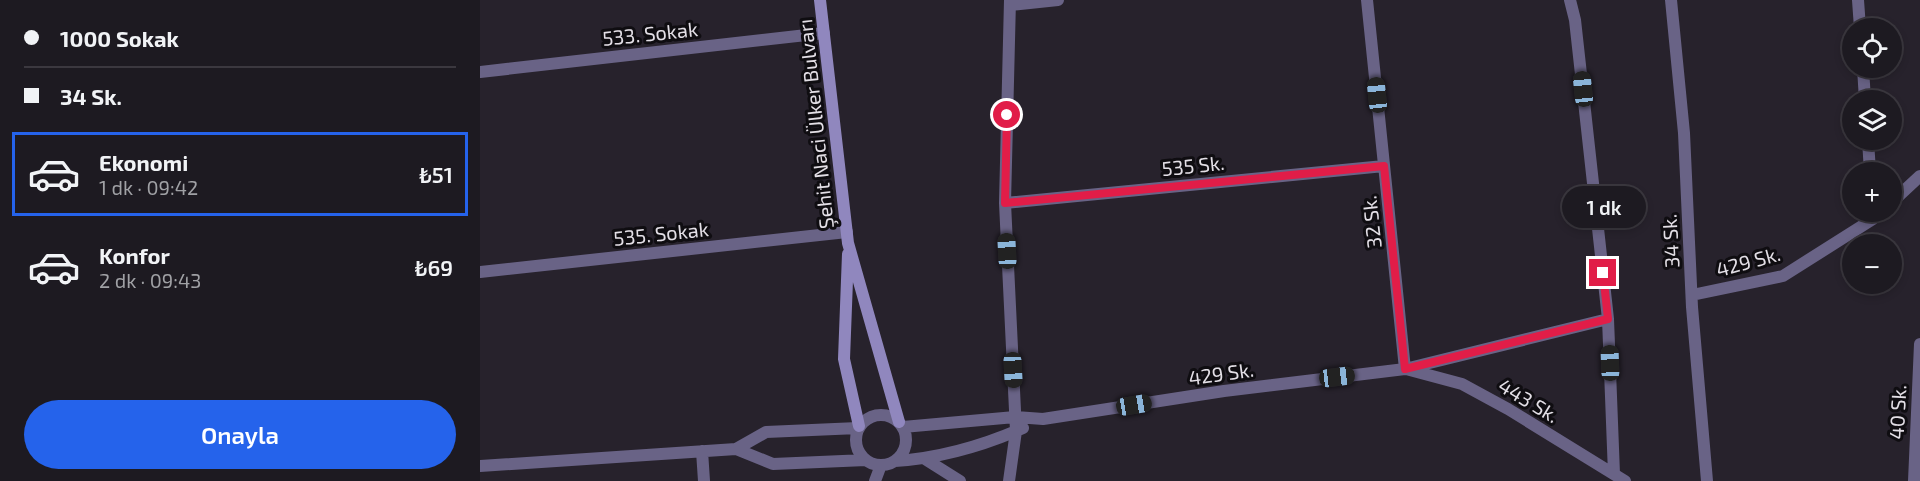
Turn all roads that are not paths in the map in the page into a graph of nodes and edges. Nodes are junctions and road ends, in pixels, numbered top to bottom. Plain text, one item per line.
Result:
1 (820, 0) edge
2 (1058, 0) edge
3 (1368, 0) edge
4 (1570, 0) edge
5 (1671, 0) edge
6 (1858, 0) edge
7 (1010, 3) edge
8 (1859, 18) edge
9 (824, 33) junction
10 (480, 72) edge
11 (1384, 166) junction
12 (1920, 176) edge
13 (1902, 193) edge
14 (1005, 203) junction
15 (1864, 222) edge
16 (847, 238) junction
17 (480, 272) edge
18 (1692, 295) junction
19 (1608, 319) junction
20 (1920, 344) edge
21 (1405, 369) junction
22 (1015, 417) junction
23 (1043, 419) junction
24 (901, 424) junction
25 (859, 427) junction
26 (1017, 431) junction
27 (736, 448) junction
28 (702, 451) junction
29 (925, 459) junction
30 (866, 460) junction
31 (895, 461) junction
32 (880, 465) junction
33 (480, 466) edge
34 (1619, 478) edge
35 (704, 481) edge
36 (875, 481) edge
37 (960, 481) edge
38 (1009, 481) edge
39 (1707, 481) edge
40 (1914, 481) edge

1 - 9 street, Şehit Naci Ülker Bulvarı
2 - 7 street
3 - 11 street, 32 Sk.
4 - 19 street
5 - 18 street, 34 Sk.
6 - 8 street
7 - 14 street
9 - 10 street, 533. Sokak
9 - 16 street, Şehit Naci Ülker Bulvarı
11 - 14 street, 535 Sk.
11 - 21 street, 32 Sk.
12 - 13 street
14 - 22 street
15 - 18 street, 429 Sk.
16 - 17 street, 535. Sokak
16 - 24 street, Şehit Naci Ülker Bulvarı
16 - 25 street, Şehit Naci Ülker Bulvarı
18 - 39 street, 34 Sk.
19 - 21 street
19 - 34 street
20 - 40 street, 40 Sk.
21 - 23 street, 429 Sk.
21 - 34 street, 443 Sk.
22 - 23 street
22 - 24 street
22 - 26 street
23 - 26 street
24 - 25 street
24 - 31 street
25 - 27 street
25 - 30 street
26 - 29 street
26 - 38 street
27 - 28 street
27 - 30 street
28 - 33 street
28 - 35 street
29 - 31 street
29 - 37 street
30 - 32 street
31 - 32 street
32 - 36 street

